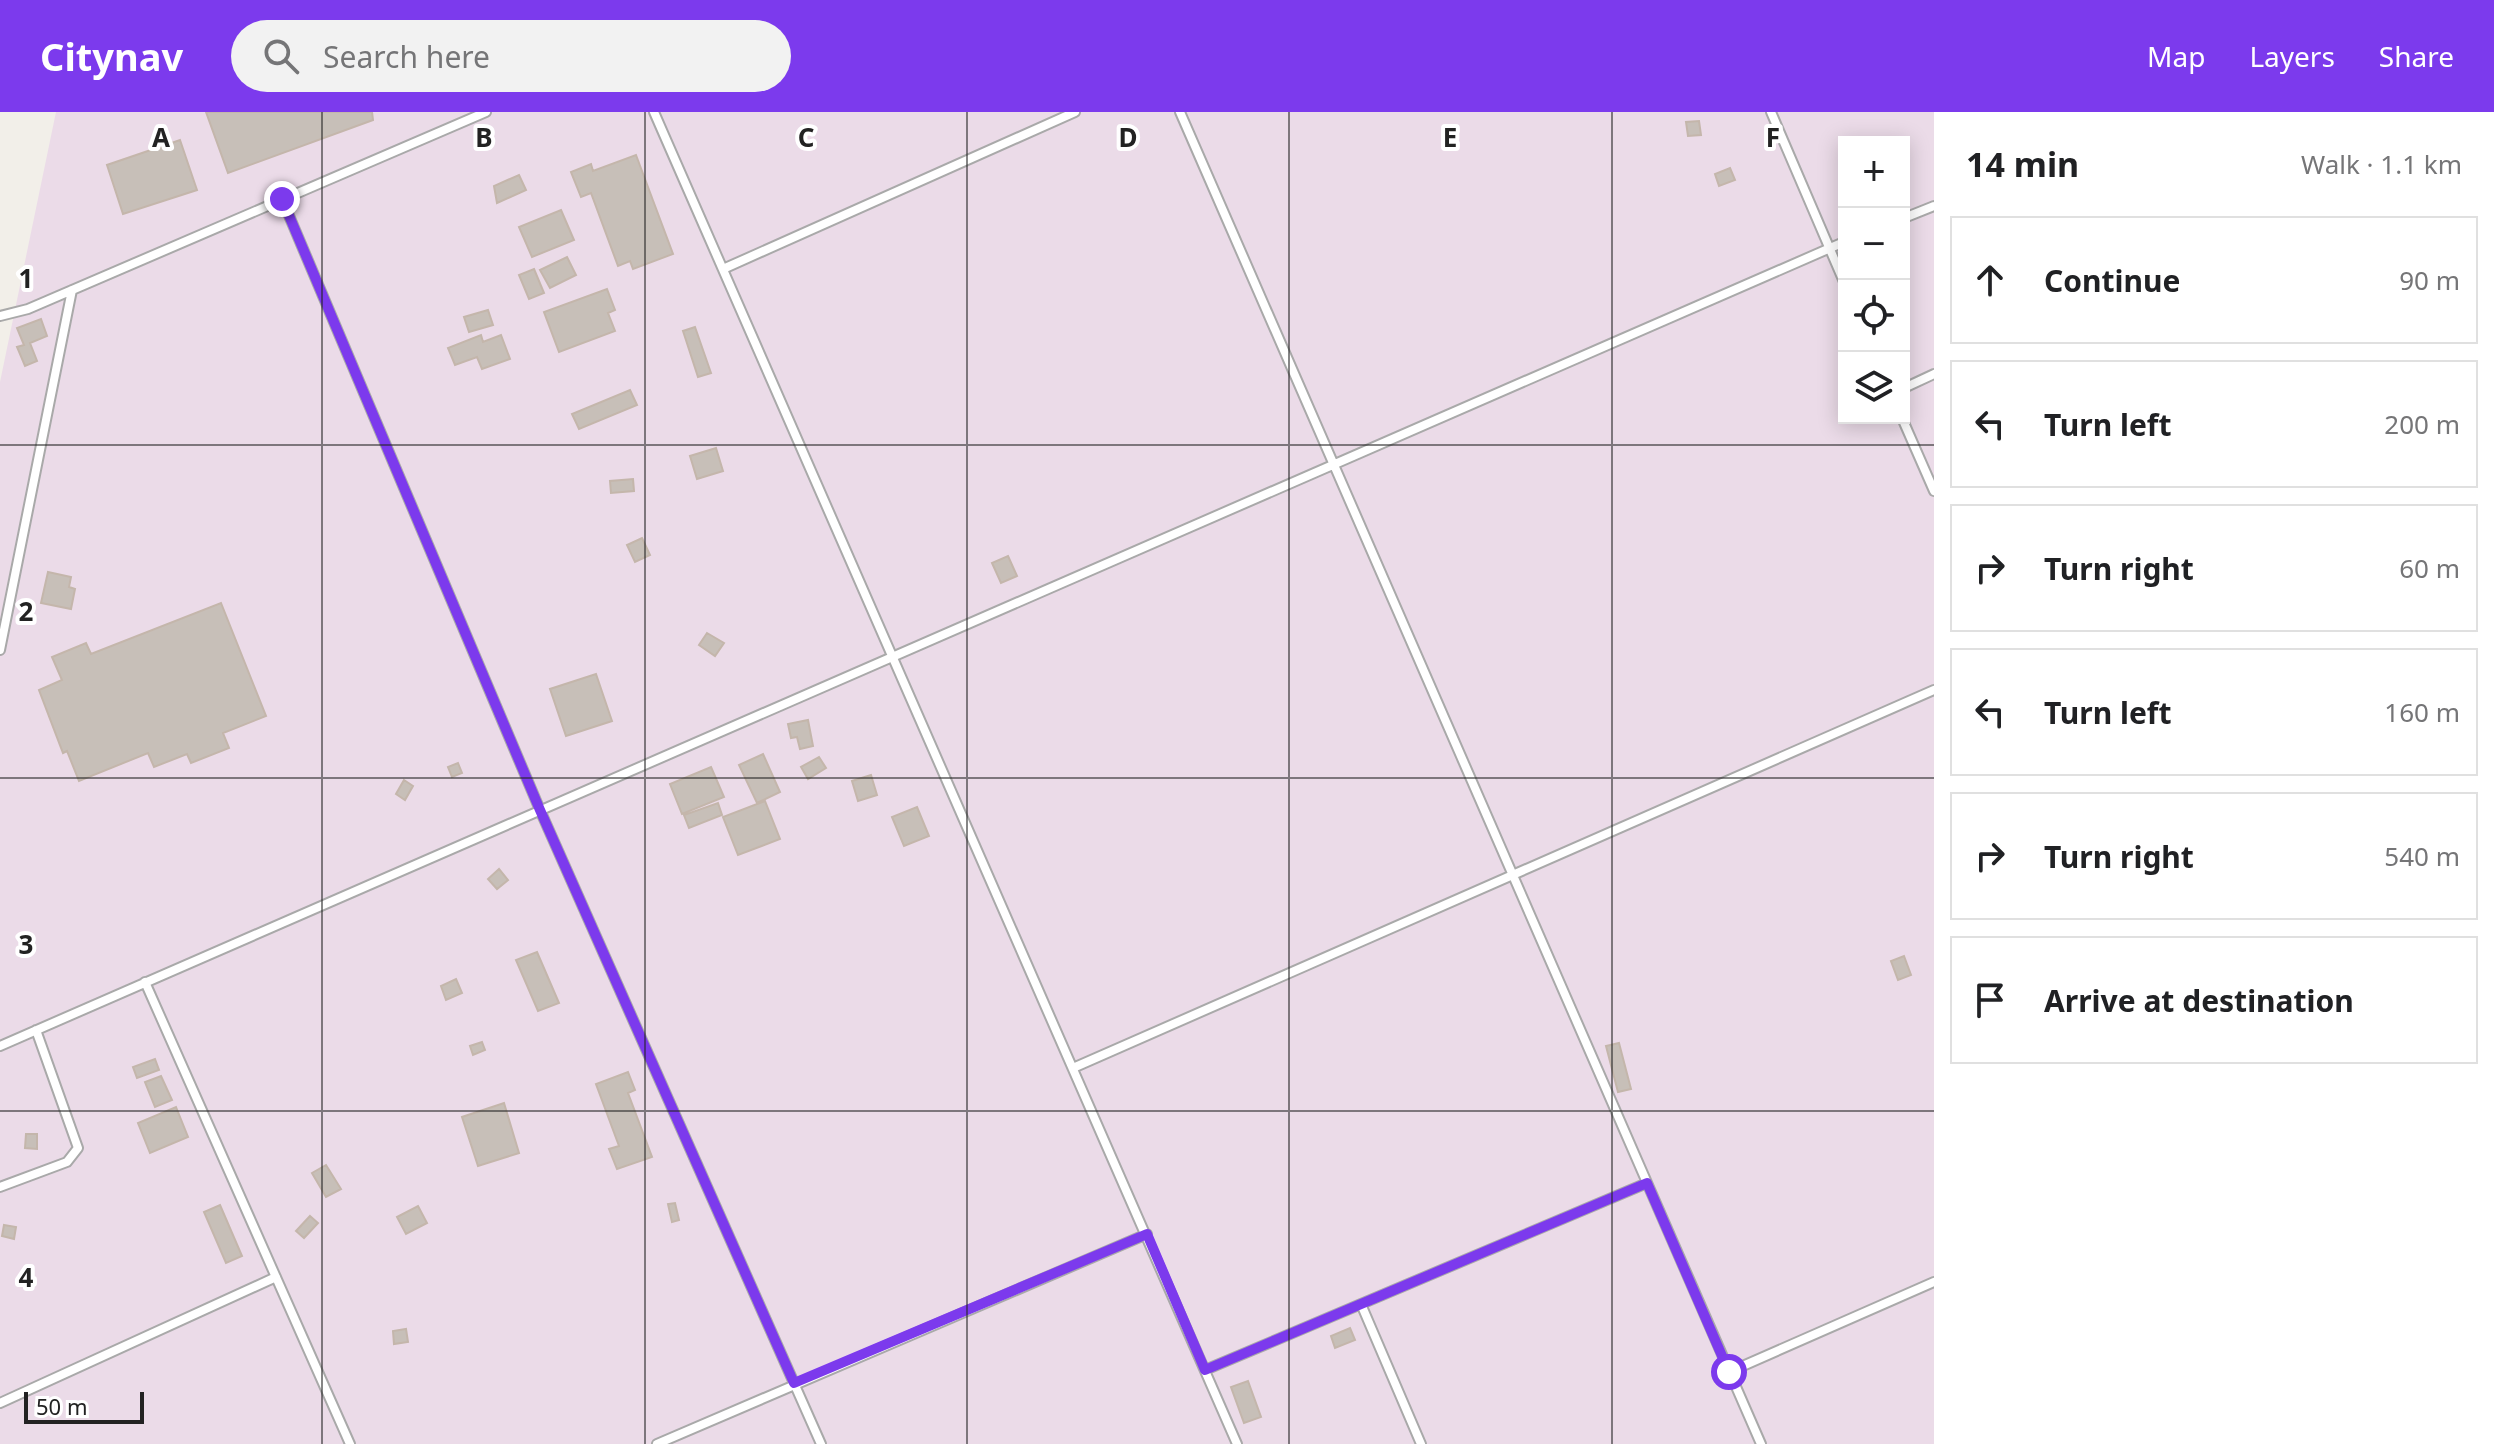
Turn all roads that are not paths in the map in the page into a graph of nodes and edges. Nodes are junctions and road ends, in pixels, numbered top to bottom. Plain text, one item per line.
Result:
1 (486, 112) edge
2 (654, 112) edge
3 (1075, 112) edge
4 (1180, 112) edge
5 (1771, 112) edge
6 (282, 199) junction
7 (1934, 206) edge
8 (1910, 216) edge
9 (1838, 244) edge
10 (1829, 248) junction
11 (723, 269) junction
12 (1843, 280) edge
13 (72, 290) junction
14 (0, 316) edge
15 (1934, 374) edge
16 (1910, 385) edge
17 (1905, 424) edge
18 (1333, 466) junction
19 (1934, 491) edge
20 (0, 650) edge
21 (892, 656) junction
22 (1934, 690) edge
23 (540, 810) junction
24 (1512, 874) junction
25 (145, 982) junction
26 (36, 1030) junction
27 (0, 1046) edge
28 (1073, 1068) junction
29 (1647, 1183) junction
30 (0, 1187) edge
31 (1147, 1234) junction
32 (276, 1277) junction
33 (1934, 1282) edge
34 (1361, 1304) junction
35 (1205, 1370) junction
36 (1729, 1372) junction
37 (794, 1383) junction
38 (0, 1403) edge
39 (350, 1444) edge
40 (657, 1444) edge
41 (821, 1444) edge
42 (1237, 1444) edge
43 (1421, 1444) edge
44 (1761, 1444) edge

1 - 6 lane
2 - 11 lane
3 - 11 lane
4 - 18 lane
5 - 10 lane
6 - 13 lane
6 - 23 lane
7 - 8 lane
9 - 10 lane
10 - 12 lane
10 - 18 lane
11 - 21 lane
13 - 14 lane
13 - 20 lane
15 - 16 lane
17 - 19 lane
18 - 21 lane
18 - 24 lane
21 - 23 lane
21 - 28 lane
22 - 24 lane
23 - 25 lane
23 - 37 lane
24 - 28 lane
24 - 29 lane
25 - 26 lane
25 - 32 lane
26 - 27 lane
26 - 30 lane
28 - 31 lane
29 - 34 lane
29 - 36 lane
31 - 35 lane
31 - 37 lane
32 - 38 lane
32 - 39 lane
33 - 36 lane
34 - 35 lane
34 - 43 lane
35 - 42 lane
36 - 44 lane
37 - 40 lane
37 - 41 lane

